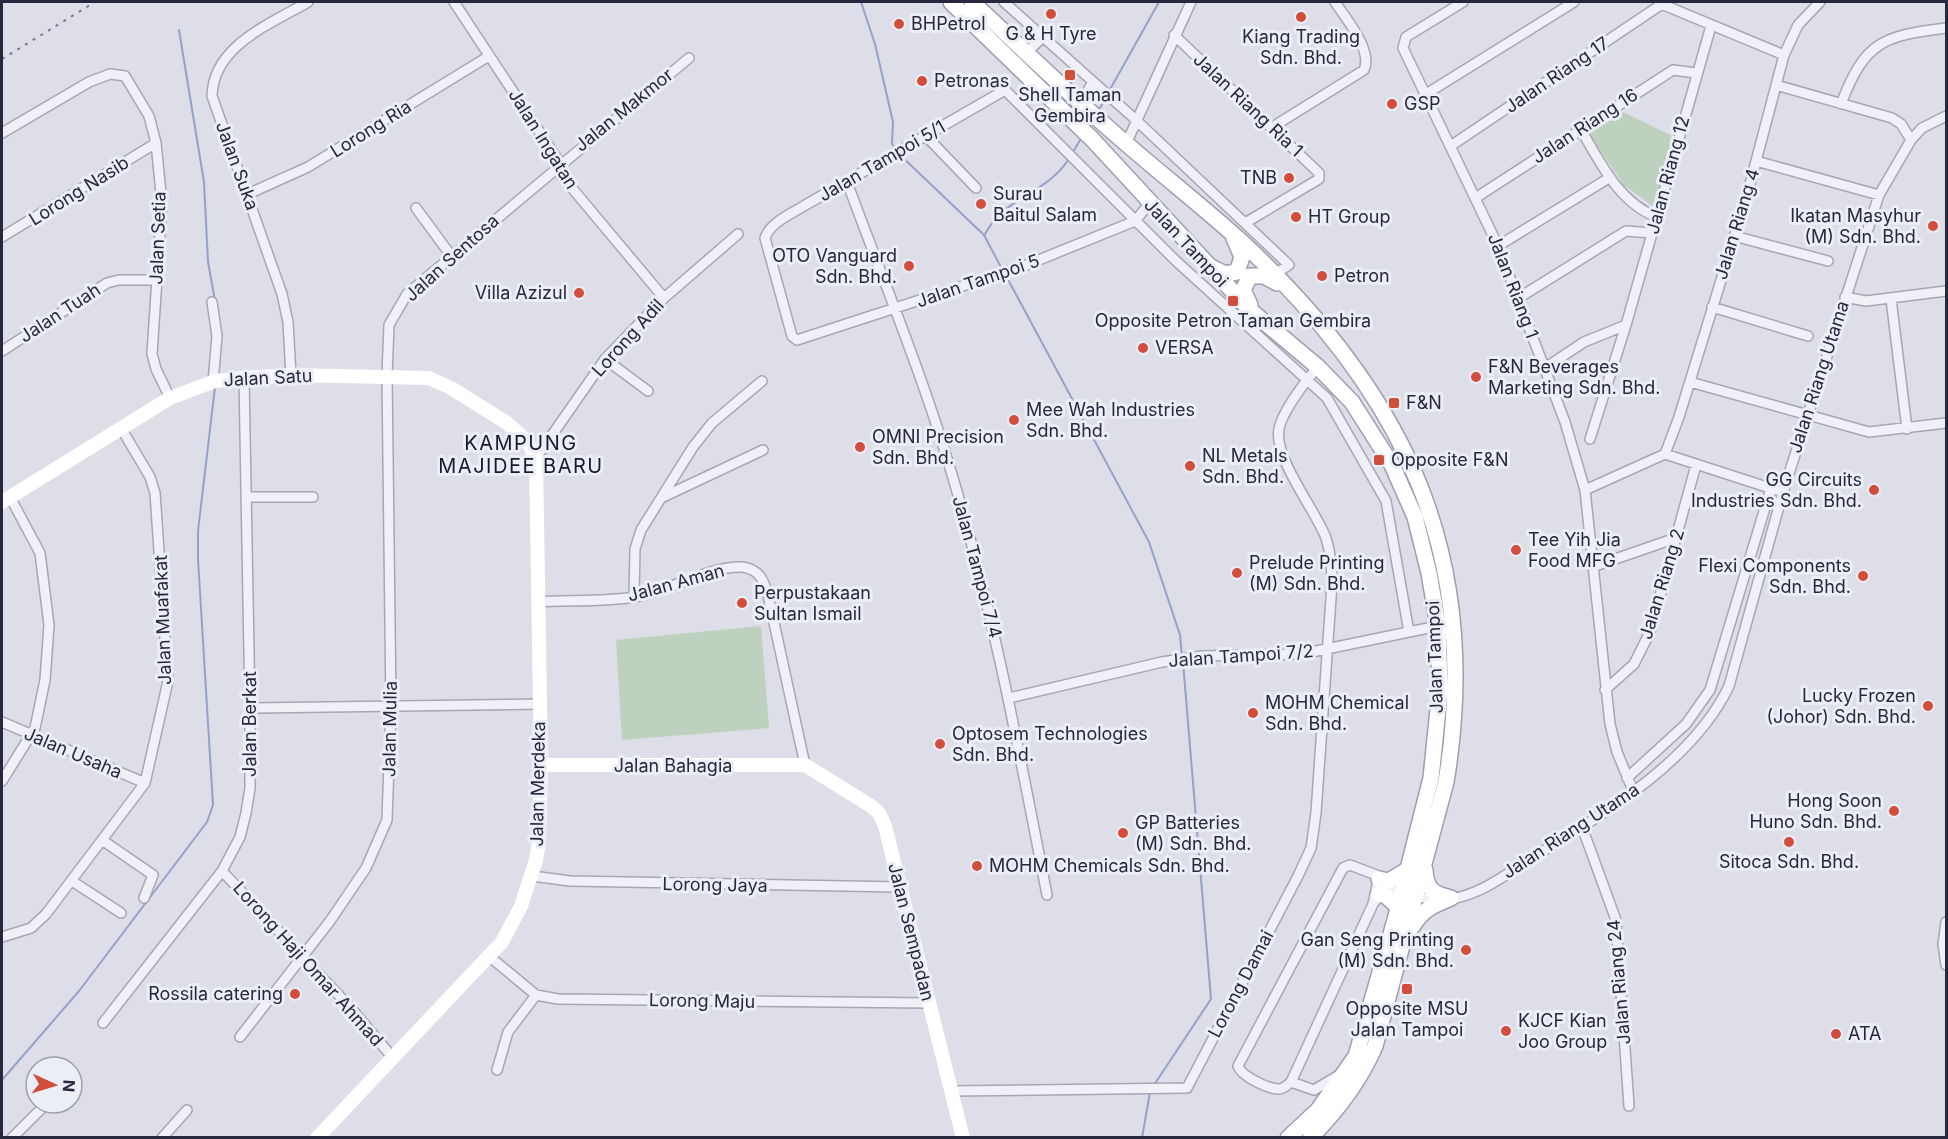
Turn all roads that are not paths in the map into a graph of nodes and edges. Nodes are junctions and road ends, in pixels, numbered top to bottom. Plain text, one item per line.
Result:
1 (308, 2) edge
2 (454, 2) edge
3 (951, 2) edge
4 (972, 2) edge
5 (1004, 2) edge
6 (1191, 2) edge
7 (1335, 2) edge
8 (1463, 2) edge
9 (1574, 2) edge
10 (1820, 2) edge
11 (1660, 3) edge
12 (1711, 26) junction
13 (1947, 28) edge
14 (1174, 35) junction
15 (1043, 36) junction
16 (1027, 52) junction
17 (489, 56) junction
18 (1784, 56) junction
19 (689, 58) dead end
20 (1696, 73) junction
21 (1093, 82) junction
22 (1776, 84) junction
23 (1426, 94) junction
24 (1841, 104) junction
25 (1091, 111) junction
26 (1947, 116) edge
27 (1136, 120) junction
28 (1271, 128) junction
29 (1580, 128) junction
30 (2, 133) edge
31 (924, 136) junction
32 (1911, 140) junction
33 (156, 144) junction
34 (1126, 144) junction
35 (1452, 145) junction
36 (1756, 161) junction
37 (560, 163) junction
38 (1609, 178) junction
39 (847, 182) junction
40 (976, 188) dead end
41 (248, 194) junction
42 (1879, 195) junction
43 (1477, 197) junction
44 (1149, 204) junction
45 (416, 208) dead end
46 (1657, 217) junction
47 (1135, 221) junction
48 (1245, 223) junction
49 (1231, 233) junction
50 (1652, 233) junction
51 (738, 234) dead end
52 (1734, 236) junction
53 (2, 237) edge
54 (1498, 246) junction
55 (452, 257) junction
56 (1828, 261) dead end
57 (1204, 263) junction
58 (1190, 274) junction
59 (1275, 274) junction
60 (157, 280) junction
61 (1947, 291) edge
62 (1292, 294) junction
63 (1845, 297) junction
64 (663, 298) junction
65 (1517, 299) junction
66 (1891, 299) junction
67 (212, 302) dead end
68 (1712, 307) junction
69 (895, 310) junction
70 (1260, 320) junction
71 (1626, 325) junction
72 (1808, 336) dead end
73 (797, 340) joint
74 (2, 351) edge
75 (605, 359) junction
76 (1318, 367) junction
77 (1545, 368) junction
78 (291, 375) junction
79 (387, 375) junction
80 (244, 378) junction
81 (1307, 379) junction
82 (219, 381) junction
83 (762, 381) dead end
84 (1690, 382) junction
85 (648, 391) dead end
86 (170, 398) junction
87 (1808, 414) junction
88 (1947, 423) edge
89 (121, 428) junction
90 (1907, 429) junction
91 (1590, 439) dead end
92 (763, 450) dead end
93 (1665, 454) junction
94 (536, 458) junction
95 (1696, 465) junction
96 (1771, 488) junction
97 (1585, 490) junction
98 (1783, 492) junction
99 (246, 497) junction
100 (313, 497) dead end
101 (661, 498) junction
102 (6, 499) edge
103 (1676, 538) junction
104 (1592, 567) junction
105 (1743, 586) junction
106 (1757, 590) junction
107 (634, 597) junction
108 (537, 602) junction
109 (1438, 626) junction
110 (1409, 632) junction
111 (1328, 649) junction
112 (1605, 690) junction
113 (1009, 698) junction
114 (539, 704) junction
115 (391, 706) junction
116 (250, 708) junction
117 (2, 722) edge
118 (33, 735) junction
119 (542, 765) junction
120 (805, 765) junction
121 (1628, 778) junction
122 (2, 781) edge
123 (145, 783) junction
124 (1634, 793) junction
125 (1582, 827) junction
126 (102, 840) junction
127 (1424, 868) junction
128 (1407, 870) junction
129 (222, 871) junction
130 (532, 876) junction
131 (72, 881) junction
132 (899, 887) junction
133 (1377, 893) junction
134 (1047, 895) dead end
135 (144, 898) dead end
136 (1451, 898) junction
137 (1405, 899) junction
138 (121, 913) dead end
139 (1947, 922) edge
140 (2, 937) edge
141 (1406, 938) junction
142 (303, 956) junction
143 (490, 957) junction
144 (1947, 965) edge
145 (536, 995) junction
146 (928, 1003) junction
147 (103, 1023) dead end
148 (240, 1037) dead end
149 (393, 1058) junction
150 (497, 1070) dead end
151 (1346, 1071) junction
152 (1291, 1082) junction
153 (951, 1091) junction
154 (1629, 1106) dead end
155 (187, 1110) dead end
156 (35, 1115) edge
157 (12, 1137) edge
158 (162, 1137) edge
159 (317, 1137) edge
160 (963, 1137) edge
161 (1288, 1137) edge
162 (1310, 1137) edge

1 - 41 street, Jalan Suka
2 - 17 street, Jalan Ingatan
3 - 44 main road, Jalan Tampoi
4 - 16 main road, Jalan Tampoi
5 - 15 street
6 - 14 street
7 - 28 street
8 - 23 street, Jalan Riang 1
9 - 23 street
10 - 18 street, Jalan Riang 4
11 - 12 street
11 - 35 street, Jalan Riang 17
12 - 18 street
12 - 20 street, Jalan Riang 12
13 - 24 street
14 - 27 street
14 - 28 street, Jalan Riang Ria 1
15 - 16 street
15 - 21 street
16 - 25 main road, Jalan Tampoi
17 - 37 street, Jalan Ingatan
17 - 41 street, Lorong Ria
18 - 22 street, Jalan Riang 4
19 - 37 street, Jalan Makmor
20 - 29 street, Jalan Riang 16
20 - 46 street, Jalan Riang 12
21 - 25 street
21 - 27 street
22 - 24 street
22 - 36 street, Jalan Riang 4
23 - 35 street, Jalan Riang 1
24 - 32 street
25 - 34 main road, Jalan Tampoi
26 - 32 street, Jalan Riang Utama
27 - 34 street
27 - 48 street
28 - 48 street, Jalan Riang Ria 1
29 - 38 street
29 - 43 street, Jalan Riang 16
30 - 33 street, Jalan Setia
31 - 39 street, Jalan Tampoi 5/1
31 - 40 street
31 - 47 street, Jalan Tampoi 5/1
32 - 42 street, Jalan Riang Utama
33 - 53 street, Lorong Nasib
33 - 60 street, Jalan Setia
34 - 49 main road, Jalan Tampoi
35 - 43 street, Jalan Riang 1
36 - 42 street
36 - 52 street, Jalan Riang 4
37 - 55 street, Jalan Sentosa
37 - 64 street, Jalan Ingatan
38 - 46 street
38 - 54 street
39 - 69 street, Jalan Tampoi 7/4
39 - 73 street, Jalan Tampoi 5/1
41 - 78 street, Jalan Suka
42 - 63 street, Jalan Riang Utama
43 - 54 street, Jalan Riang 1
44 - 47 street, Jalan Tampoi 5
44 - 57 main road, Jalan Tampoi
45 - 55 street
46 - 50 street, Jalan Riang 12
47 - 58 street
47 - 69 street, Jalan Tampoi 5
48 - 59 street
49 - 57 main road
49 - 59 main road, Jalan Tampoi
50 - 65 street
50 - 71 street, Jalan Riang 12
51 - 64 street, Lorong Adil
52 - 56 street
52 - 68 street, Jalan Riang 4
54 - 65 street, Jalan Riang 1
55 - 79 street, Jalan Sentosa
57 - 58 street
57 - 70 main road, Jalan Tampoi
58 - 81 street
59 - 62 main road, Jalan Tampoi
60 - 74 street, Jalan Tuah
60 - 86 street, Jalan Setia
61 - 66 street
62 - 70 main road
62 - 127 main road, Jalan Tampoi
63 - 66 street
63 - 87 street, Jalan Riang Utama
64 - 75 street, Lorong Adil
65 - 77 street, Jalan Riang 1
66 - 90 street
67 - 82 street
68 - 72 street
68 - 84 street, Jalan Riang 4
69 - 73 street, Jalan Tampoi 5
69 - 113 street, Jalan Tampoi 7/4
70 - 76 main road, Jalan Tampoi
71 - 77 street
71 - 91 street, Jalan Riang 12
75 - 85 street
75 - 94 street, Lorong Adil
76 - 81 street
76 - 109 main road, Jalan Tampoi
77 - 97 street, Jalan Riang 1
78 - 79 street, Jalan Satu
78 - 80 street, Jalan Satu
79 - 94 street, Jalan Satu
79 - 115 street, Jalan Mulia
80 - 82 street, Jalan Satu
80 - 99 street, Jalan Berkat
81 - 110 street
81 - 111 street
82 - 86 street, Jalan Satu
83 - 101 street
84 - 87 street
84 - 93 street, Jalan Riang 4
86 - 89 street, Jalan Satu
87 - 90 street
87 - 98 street, Jalan Riang Utama
88 - 90 street
89 - 102 street, Jalan Satu
89 - 123 street, Jalan Muafakat
92 - 101 street
93 - 95 street
93 - 97 street
94 - 108 street, Jalan Merdeka
95 - 96 street
95 - 103 street, Jalan Riang 2
96 - 98 street
96 - 105 street
97 - 104 street, Jalan Riang 1
98 - 106 street, Jalan Riang Utama
99 - 100 street
99 - 116 street, Jalan Berkat
101 - 107 street
102 - 118 street
103 - 104 street
103 - 112 street, Jalan Riang 2
104 - 112 street, Jalan Riang 1
105 - 106 street
105 - 121 street
106 - 124 street, Jalan Riang Utama
107 - 108 street, Jalan Aman
107 - 120 street, Jalan Aman
108 - 114 street, Jalan Merdeka
109 - 110 street, Jalan Tampoi 7/2
109 - 128 main road, Jalan Tampoi
110 - 111 street, Jalan Tampoi 7/2
111 - 113 street, Jalan Tampoi 7/2
111 - 153 street, Lorong Damai
112 - 121 street, Jalan Riang 1
113 - 134 street, Jalan Tampoi 7/4
114 - 115 street
114 - 119 street, Jalan Merdeka
115 - 116 street
115 - 142 street, Jalan Mulia
116 - 129 street, Jalan Berkat
117 - 118 street, Jalan Usaha
118 - 122 street
118 - 123 street, Jalan Usaha
119 - 120 street, Jalan Bahagia
119 - 130 street, Jalan Merdeka
120 - 132 street, Jalan Sempadan
121 - 124 street, Jalan Riang 1
123 - 126 street, Jalan Muafakat
124 - 125 street, Jalan Riang Utama
125 - 136 street, Jalan Riang Utama
125 - 154 street, Jalan Riang 24
126 - 131 street, Jalan Muafakat
126 - 135 street
127 - 136 main road
127 - 137 main road, Jalan Tampoi
128 - 133 main road
128 - 137 main road, Jalan Tampoi
129 - 142 street, Lorong Haji Omar Ahmad
129 - 147 street, Jalan Berkat
130 - 132 street, Lorong Jaya
130 - 143 street, Jalan Merdeka
131 - 138 street
131 - 140 street, Jalan Muafakat
132 - 146 street, Jalan Sempadan
133 - 137 main road
133 - 152 street
133 - 152 street
136 - 137 street, Jalan Riang Utama
136 - 141 main road
137 - 141 main road, Jalan Tampoi
137 - 151 main road, Jalan Tampoi
139 - 144 street
141 - 162 main road, Jalan Tampoi
142 - 148 street, Jalan Mulia
142 - 149 street, Lorong Haji Omar Ahmad
143 - 145 street
143 - 149 street, Jalan Merdeka
145 - 146 street, Lorong Maju
145 - 150 street
146 - 153 street, Jalan Sempadan
149 - 159 street, Jalan Merdeka
151 - 152 street
151 - 161 main road, Jalan Tampoi
153 - 160 street, Jalan Sempadan
155 - 158 street
156 - 157 street

